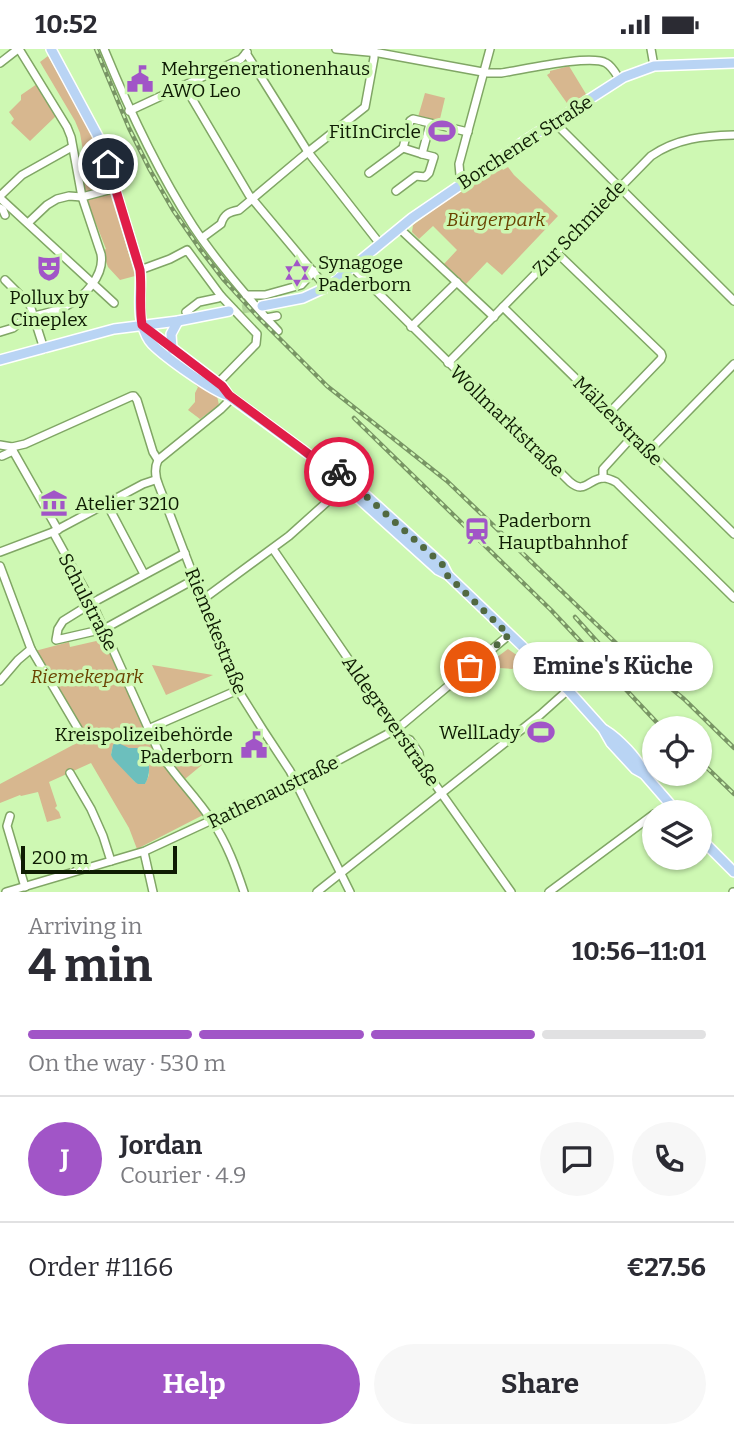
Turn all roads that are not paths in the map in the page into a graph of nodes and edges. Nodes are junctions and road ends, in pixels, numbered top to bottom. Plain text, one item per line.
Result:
1 (18, 49) edge
2 (51, 49) edge
3 (104, 49) edge
4 (336, 49) edge
5 (490, 49) edge
6 (583, 49) edge
7 (651, 49) edge
8 (247, 51) edge
9 (374, 51) edge
10 (581, 60) junction
11 (0, 63) edge
12 (734, 63) edge
13 (654, 67) junction
14 (484, 73) junction
15 (620, 80) junction
16 (184, 85) junction
17 (129, 111) junction
18 (554, 122) junction
19 (430, 124) junction
20 (468, 132) junction
21 (734, 135) edge
22 (72, 147) junction
23 (403, 148) junction
24 (308, 152) junction
25 (422, 154) junction
26 (369, 173) dead end
27 (465, 182) junction
28 (116, 188) junction
29 (619, 188) junction
30 (396, 191) dead end
31 (0, 197) edge
32 (82, 197) junction
33 (251, 198) junction
34 (3, 210) edge
35 (28, 223) junction
36 (399, 228) junction
37 (202, 238) junction
38 (380, 244) junction
39 (556, 252) junction
40 (352, 267) junction
41 (140, 270) junction
42 (314, 271) junction
43 (3, 280) edge
44 (457, 282) junction
45 (92, 284) junction
46 (326, 287) junction
47 (246, 295) junction
48 (221, 296) junction
49 (734, 301) edge
50 (114, 303) dead end
51 (262, 306) tunnel mouth
52 (503, 307) junction
53 (186, 311) dead end
54 (229, 311) tunnel mouth
55 (34, 316) junction
56 (277, 316) dead end
57 (494, 317) junction
58 (266, 318) junction
59 (178, 321) junction
60 (19, 323) dead end
61 (142, 325) junction
62 (411, 327) junction
63 (278, 331) dead end
64 (0, 332) edge
65 (44, 349) junction
66 (172, 349) junction
67 (0, 360) edge
68 (448, 363) junction
69 (734, 363) edge
70 (218, 383) junction
71 (231, 397) junction
72 (610, 412) junction
73 (633, 436) junction
74 (0, 445) edge
75 (12, 449) junction
76 (649, 451) junction
77 (2, 454) edge
78 (158, 460) junction
79 (603, 478) junction
80 (155, 480) junction
81 (347, 484) junction
82 (107, 504) junction
83 (55, 531) junction
84 (734, 534) edge
85 (273, 549) junction
86 (0, 552) edge
87 (185, 553) junction
88 (0, 566) edge
89 (144, 574) junction
90 (195, 579) junction
91 (734, 598) edge
92 (202, 600) junction
93 (92, 603) junction
94 (104, 629) junction
95 (509, 635) junction
96 (31, 649) junction
97 (0, 681) edge
98 (238, 690) junction
99 (568, 690) junction
100 (148, 729) junction
101 (397, 729) junction
102 (80, 732) dead end
103 (70, 773) dead end
104 (296, 782) junction
105 (441, 793) junction
106 (656, 800) edge
107 (10, 816) dead end
108 (213, 821) junction
109 (642, 822) edge
110 (3, 827) edge
111 (712, 850) edge
112 (144, 852) junction
113 (111, 861) junction
114 (734, 872) edge
115 (341, 873) junction
116 (24, 887) junction
117 (6, 892) edge
118 (153, 892) edge
119 (244, 892) edge
120 (317, 892) edge
121 (350, 892) edge
122 (511, 892) edge
123 (549, 892) edge

1 - 11 street
1 - 22 street
2 - 28 main road
3 - 17 street
4 - 9 street
5 - 14 street
6 - 10 street
7 - 13 street
8 - 16 street
8 - 24 street
9 - 14 street
9 - 24 street
10 - 14 street
10 - 15 street
12 - 13 main road, Borchener Straße
13 - 15 main road, Borchener Straße
14 - 20 street
15 - 18 main road, Borchener Straße
16 - 17 street
16 - 33 street
17 - 37 street
18 - 27 main road, Borchener Straße
18 - 29 street
19 - 20 street
19 - 23 street
19 - 25 street
20 - 27 street
21 - 29 street, Zur Schmiede
22 - 31 street
22 - 32 street
23 - 25 street
23 - 26 street
24 - 33 street
24 - 38 street
25 - 30 street
27 - 36 main road, Borchener Straße
28 - 32 street
28 - 41 main road
29 - 39 street, Zur Schmiede
29 - 49 street
31 - 34 street
32 - 35 street
32 - 45 street
33 - 37 street
33 - 42 street
34 - 35 street
35 - 45 street
36 - 38 main road, Borchener Straße
36 - 44 street
37 - 47 street
38 - 40 main road, Borchener Straße
39 - 52 street, Zur Schmiede
39 - 72 street
40 - 46 main road, Borchener Straße
40 - 62 street, Wollmarktstraße
41 - 48 street
41 - 61 main road
42 - 46 street
42 - 47 street
43 - 55 street
44 - 57 street
44 - 62 street
45 - 50 street
45 - 55 street
46 - 51 main road, Borchener Straße
47 - 58 street
48 - 53 street
48 - 70 street
52 - 57 street, Zur Schmiede
52 - 72 street, Mälzerstraße
54 - 59 main road
55 - 65 street
56 - 58 street
57 - 68 street, Zur Schmiede
58 - 63 street
59 - 61 main road
59 - 66 main road
60 - 64 street
61 - 65 main road
61 - 66 main road
61 - 71 main road
62 - 68 street, Wollmarktstraße
65 - 67 main road
66 - 70 main road
68 - 79 street, Wollmarktstraße
69 - 76 street
70 - 71 main road
71 - 78 street
71 - 81 main road
72 - 73 street, Mälzerstraße
73 - 76 street, Mälzerstraße
73 - 79 street
74 - 75 street
75 - 77 street
75 - 78 street
75 - 83 street, Schulstraße
76 - 84 street, Mälzerstraße
78 - 80 street
79 - 91 street
80 - 82 street
80 - 87 street, Riemekestraße
81 - 85 street
81 - 95 main road
82 - 83 street
82 - 89 street
83 - 86 street
83 - 93 street, Schulstraße
85 - 92 street
85 - 101 street, Aldegreverstraße
87 - 89 street
87 - 90 street, Riemekestraße
88 - 96 street
89 - 93 street
90 - 92 street, Riemekestraße
90 - 94 street
92 - 98 street, Riemekestraße
93 - 94 street, Schulstraße
93 - 94 street
94 - 100 street, Schulstraße
95 - 99 main road
95 - 101 street, Rathenaustraße
96 - 97 street
96 - 102 street
98 - 100 street
98 - 104 street, Riemekestraße
99 - 105 street
99 - 106 main road
100 - 108 street, Schulstraße
101 - 104 street, Rathenaustraße
101 - 105 street, Aldegreverstraße
103 - 113 street
104 - 108 street, Rathenaustraße
104 - 115 street, Riemekestraße
105 - 115 street
105 - 122 street, Aldegreverstraße
107 - 110 street
108 - 112 street, Rathenaustraße
108 - 119 street, Schulstraße
109 - 123 street
110 - 116 street
111 - 114 main road
112 - 113 street, Rathenaustraße
112 - 118 street
113 - 116 street, Rathenaustraße
115 - 120 street
115 - 121 street, Riemekestraße
116 - 117 street, Rathenaustraße

